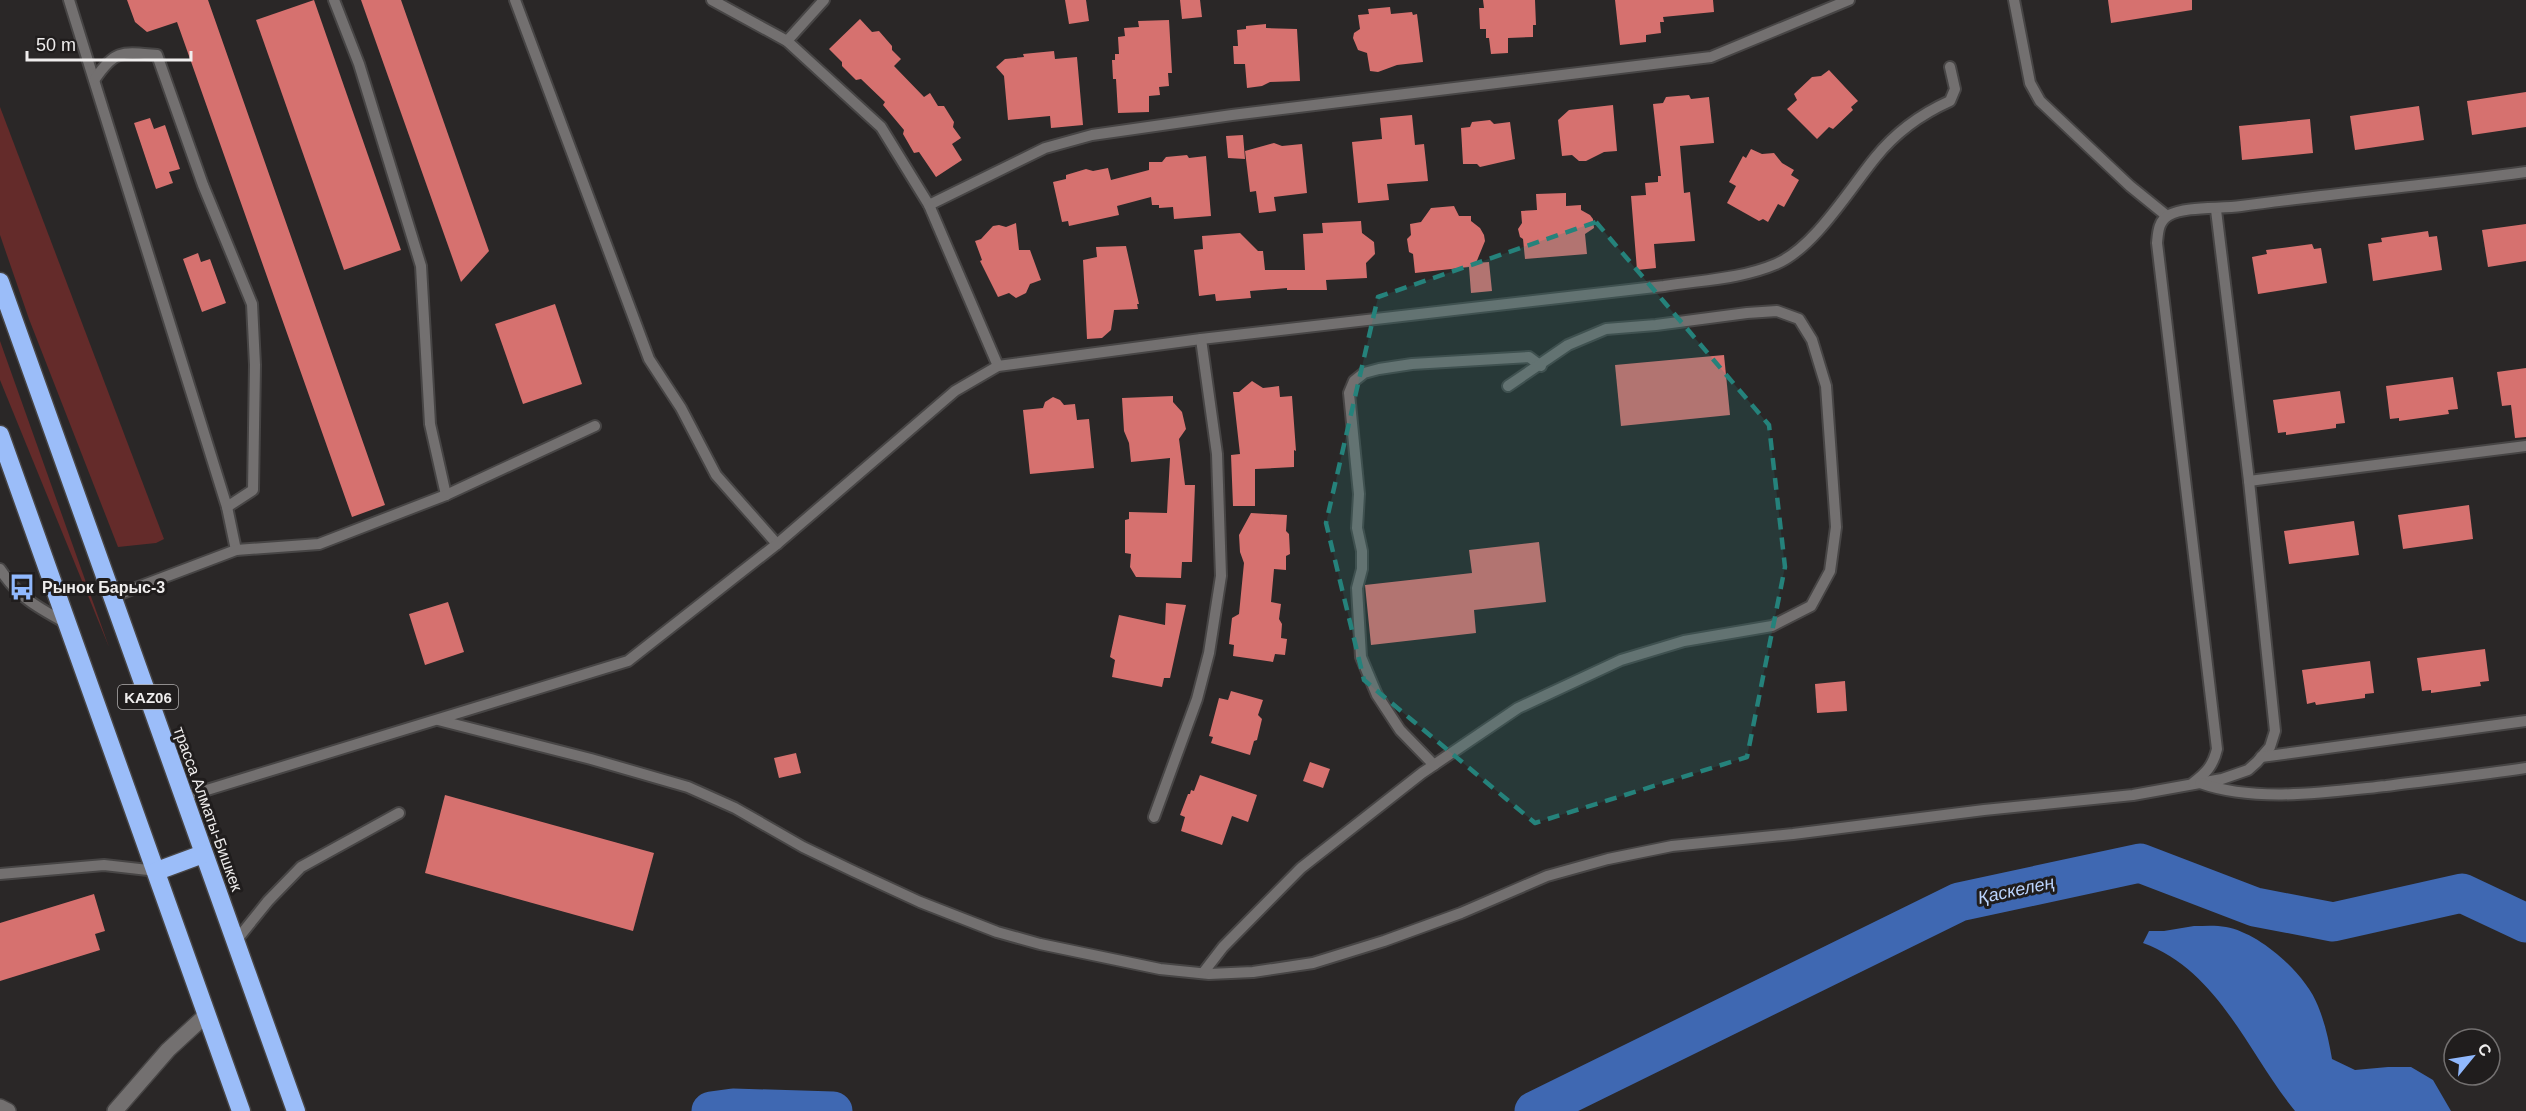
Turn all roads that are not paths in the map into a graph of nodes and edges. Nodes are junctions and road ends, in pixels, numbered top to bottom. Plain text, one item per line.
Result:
1 (69, 0) edge
2 (334, 0) edge
3 (515, 0) edge
4 (712, 0) edge
5 (824, 0) edge
6 (1849, 0) edge
7 (2014, 0) edge
8 (787, 41) junction
9 (1950, 68) dead end
10 (95, 79) junction
11 (2526, 172) edge
12 (929, 205) junction
13 (2216, 210) junction
14 (2167, 216) junction
15 (0, 282) edge
16 (1201, 339) junction
17 (998, 366) junction
18 (1541, 366) junction
19 (1508, 386) dead end
20 (595, 426) dead end
21 (0, 435) edge
22 (2526, 446) edge
23 (2249, 482) junction
24 (446, 495) junction
25 (227, 507) junction
26 (777, 544) junction
27 (236, 550) junction
28 (0, 569) edge
29 (112, 597) junction
30 (68, 624) junction
31 (438, 720) junction
32 (2526, 721) edge
33 (2261, 757) junction
34 (1434, 765) junction
35 (2526, 768) edge
36 (2195, 784) junction
37 (184, 797) junction
38 (399, 813) dead end
39 (1154, 817) dead end
40 (203, 854) junction
41 (158, 872) junction
42 (0, 874) edge
43 (235, 942) junction
44 (1203, 973) junction
45 (206, 1015) junction
46 (0, 1107) edge
47 (8, 1111) edge
48 (115, 1111) edge
49 (241, 1111) edge
50 (296, 1111) edge

1 - 10 lane
2 - 24 lane
3 - 26 lane
4 - 8 lane
5 - 8 lane
6 - 12 lane
7 - 14 lane
8 - 12 lane
9 - 16 lane
10 - 25 lane
10 - 25 lane
11 - 13 lane
12 - 17 lane
13 - 14 lane
13 - 23 lane
14 - 36 lane
15 - 29 highway, трасса Алматы-Бишкек / KАZ06
16 - 17 lane
16 - 39 lane
17 - 26 lane
18 - 19 lane
18 - 34 lane
18 - 34 lane
20 - 24 lane
21 - 30 highway, KАZ06
22 - 23 lane
23 - 33 lane
24 - 27 lane
25 - 27 lane
26 - 31 lane
27 - 29 lane
28 - 30 lane
29 - 37 highway, трасса Алматы-Бишкек / KАZ06
30 - 41 highway, KАZ06
31 - 37 lane
31 - 44 lane
32 - 33 lane
33 - 36 lane
34 - 44 lane
35 - 36 lane
36 - 44 lane
37 - 40 highway, трасса Алматы-Бишкек / KАZ06
38 - 43 lane
40 - 41 highway
40 - 43 highway, трасса Алматы-Бишкек / KАZ06
41 - 42 lane
41 - 45 highway, KАZ06
43 - 50 highway, трасса Алматы-Бишкек / KАZ06
45 - 48 street
45 - 49 highway, KАZ06
46 - 47 street

